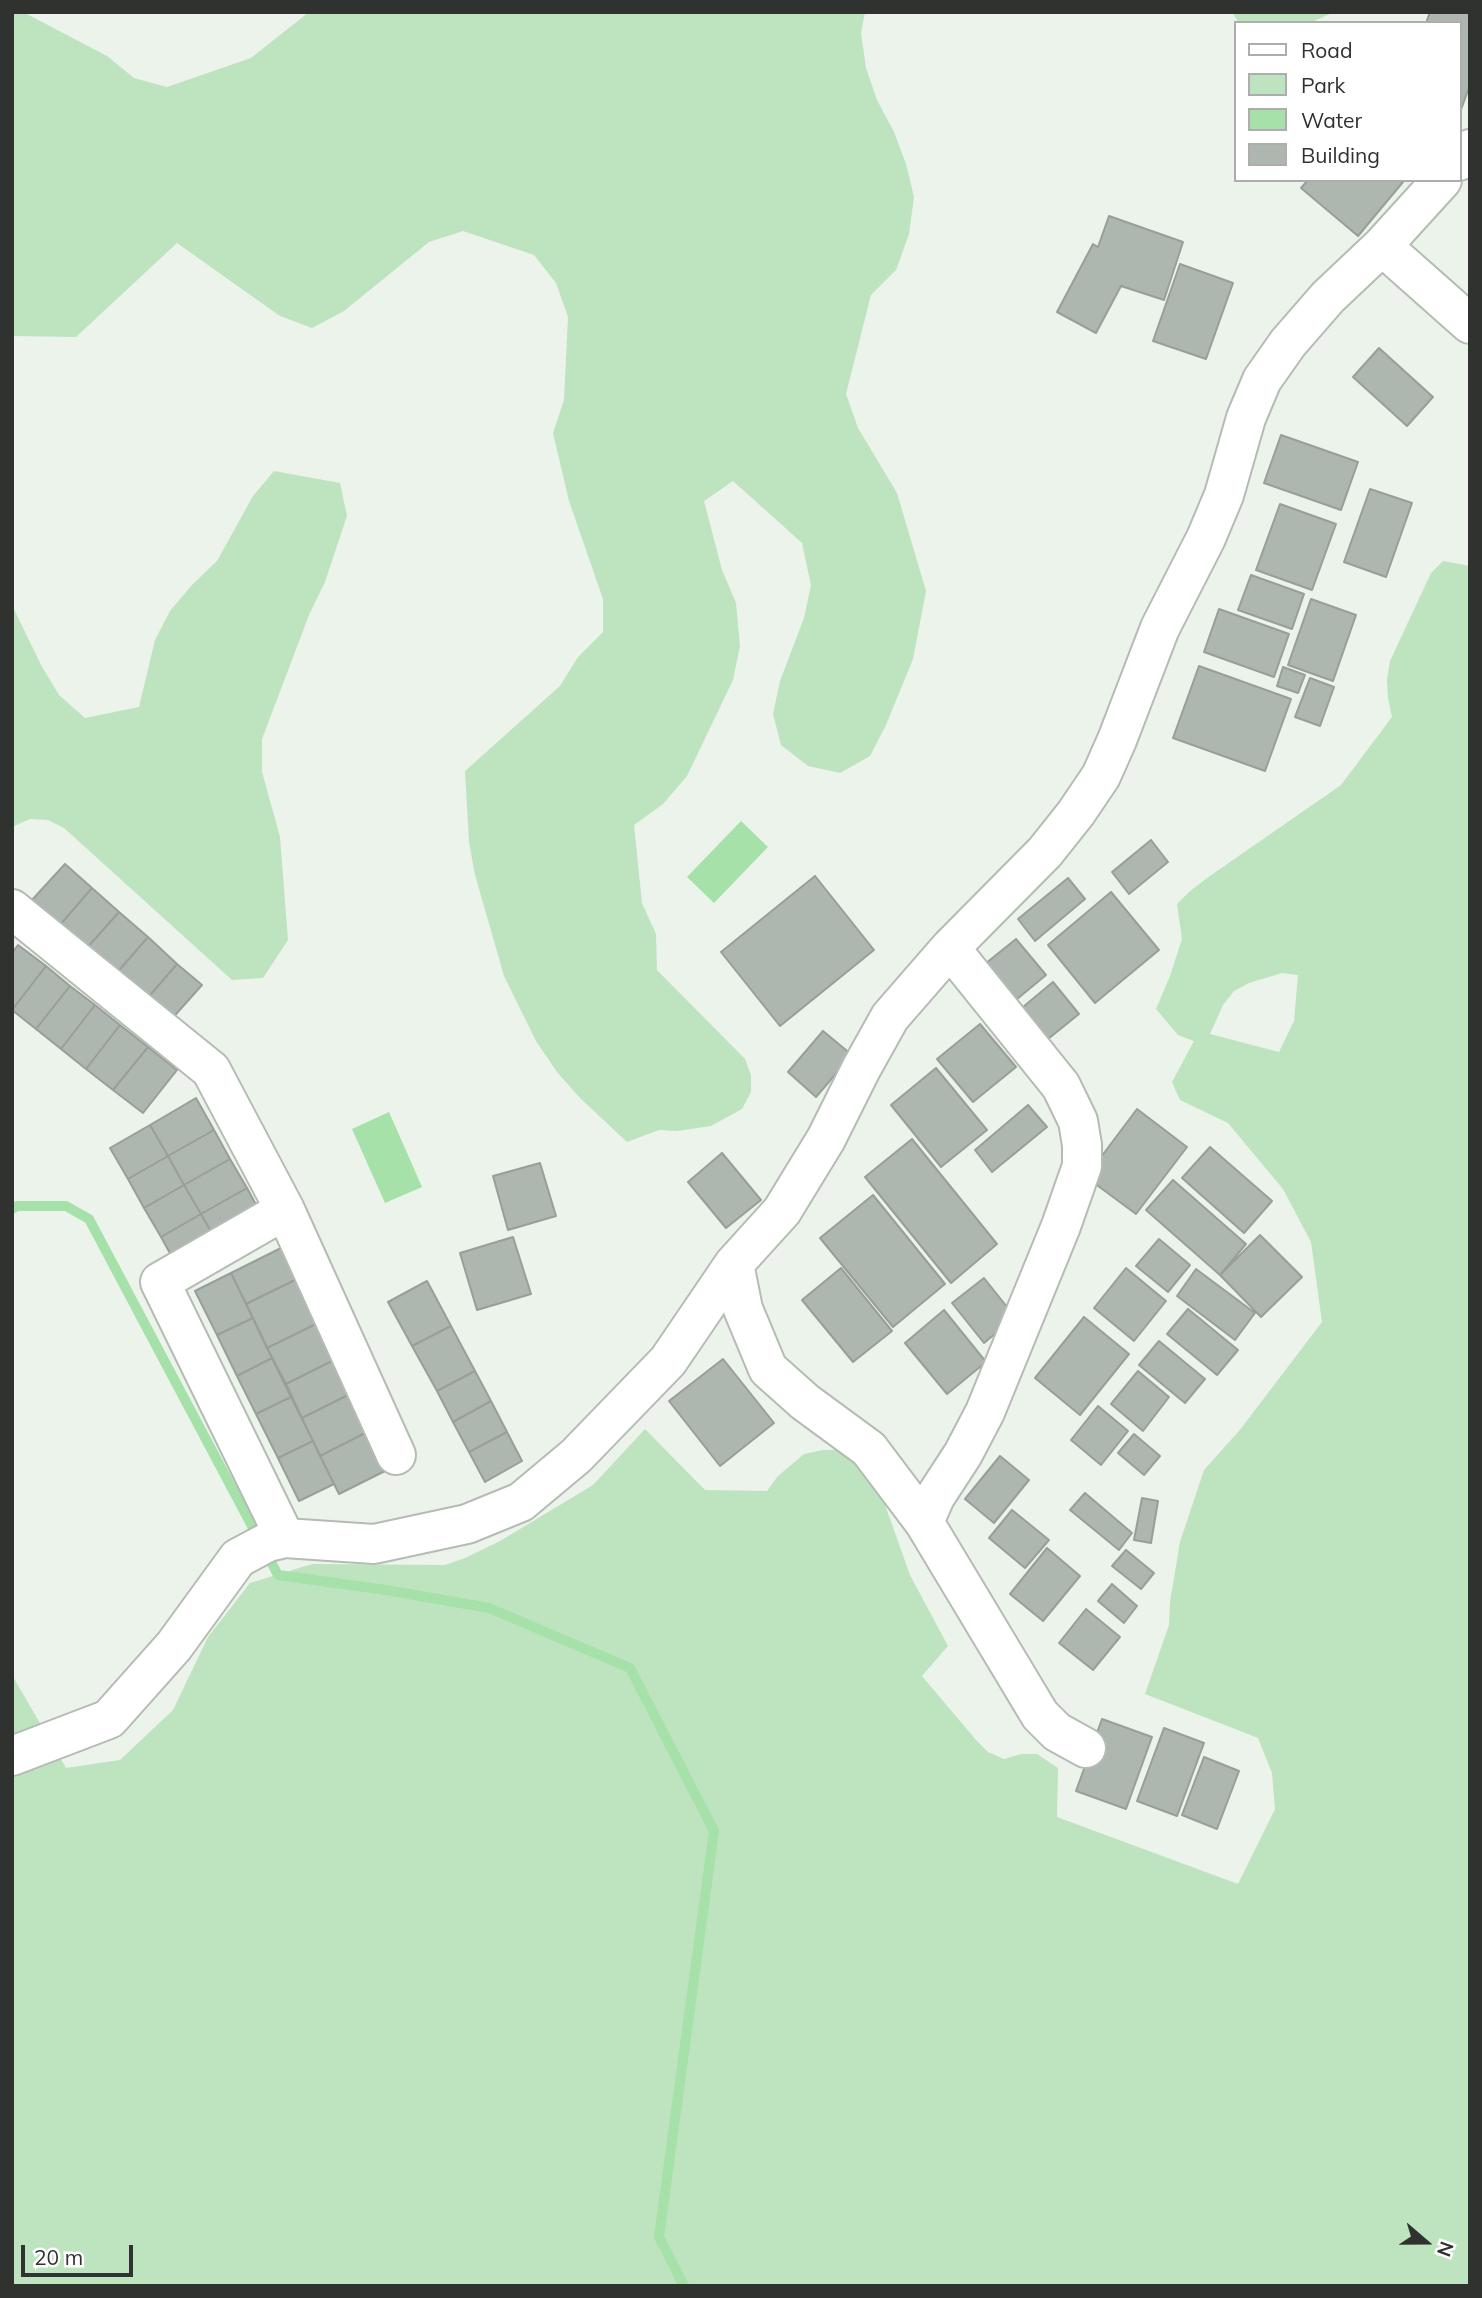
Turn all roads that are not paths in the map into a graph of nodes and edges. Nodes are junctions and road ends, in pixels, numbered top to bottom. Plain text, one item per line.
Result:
1 (1439, 182) edge
2 (1382, 246) junction
3 (1470, 324) edge
4 (12, 909) edge
5 (950, 948) junction
6 (285, 1210) junction
7 (734, 1264) junction
8 (396, 1455) dead end
9 (924, 1522) junction
10 (264, 1546) junction
11 (1086, 1748) dead end
12 (12, 1756) edge

1 - 2 street
2 - 3 street
2 - 5 street
4 - 6 street
5 - 7 street
5 - 9 street
6 - 8 street
6 - 10 street
7 - 9 street
7 - 10 street
9 - 11 street
10 - 12 street

